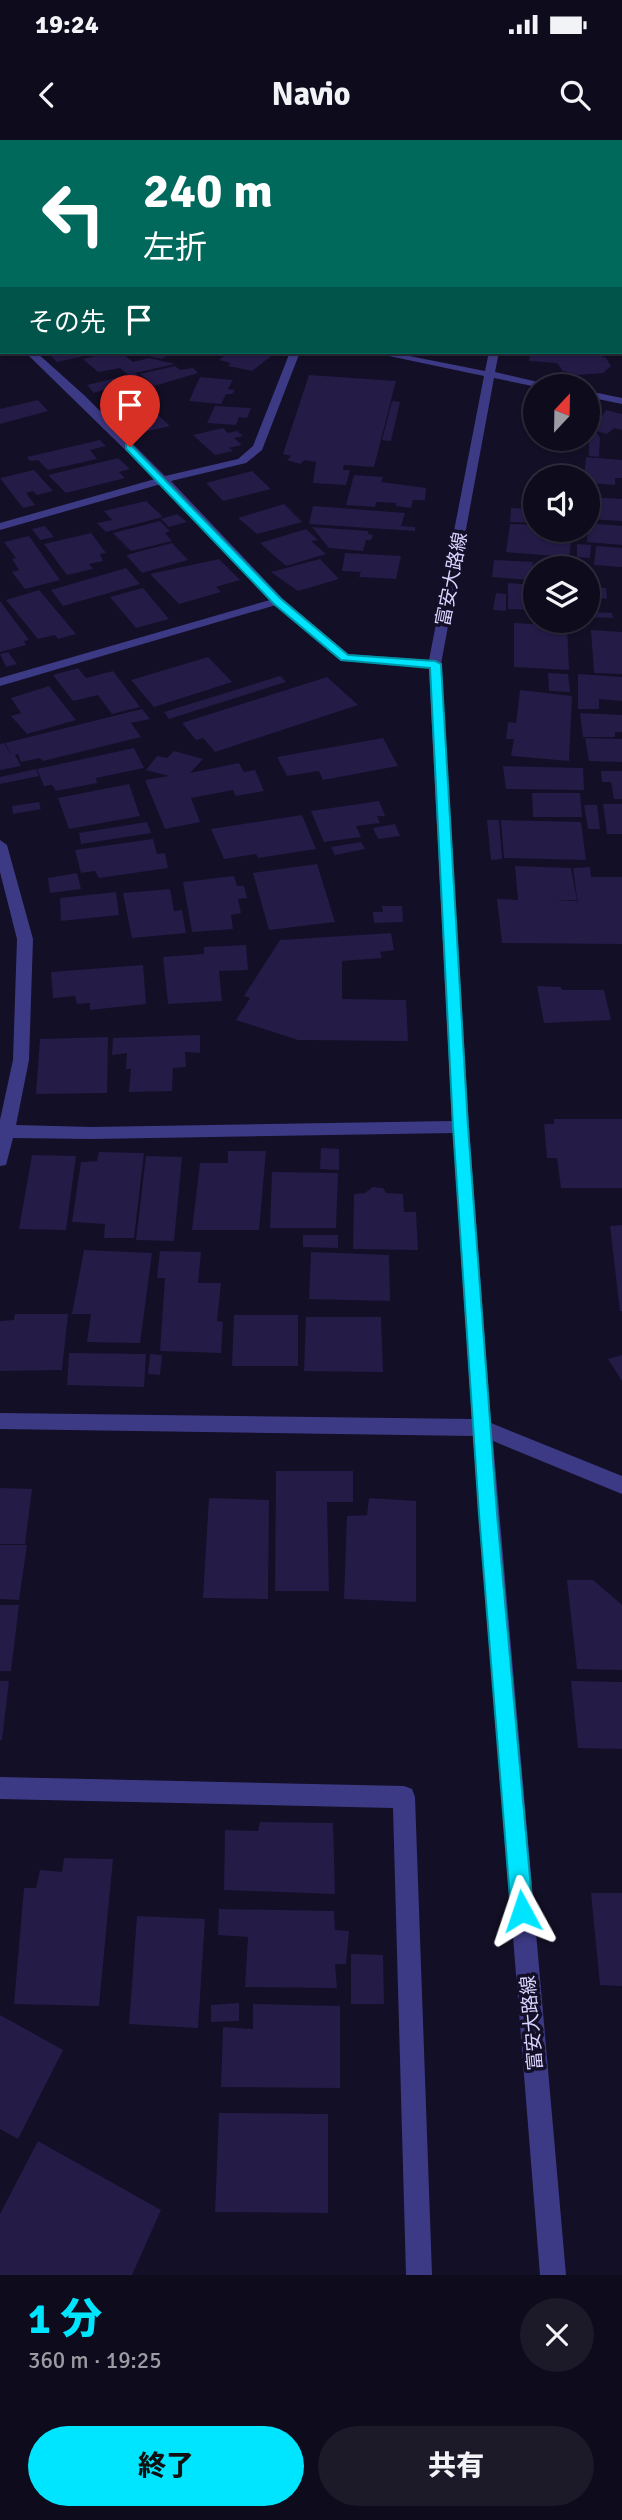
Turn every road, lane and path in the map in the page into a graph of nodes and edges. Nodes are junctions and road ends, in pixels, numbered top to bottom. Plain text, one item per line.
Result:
1 (32, 354) edge
2 (294, 354) edge
3 (386, 354) edge
4 (494, 354) edge
5 (490, 373) junction
6 (523, 380) edge
7 (600, 396) edge
8 (622, 401) edge
9 (163, 480) junction
10 (0, 527) edge
11 (278, 601) junction
12 (435, 664) junction
13 (0, 682) edge
14 (0, 845) edge
15 (461, 1127) junction
16 (3, 1131) edge
17 (0, 1160) edge
18 (0, 1421) edge
19 (482, 1428) junction
20 (622, 1485) edge
21 (0, 1788) edge
22 (419, 2275) edge
23 (553, 2275) edge

1 - 9 street
2 - 9 street
3 - 5 street
4 - 5 street, 富安大路線
5 - 6 street
5 - 12 street, 富安大路線
7 - 8 street
9 - 10 street
9 - 11 street
11 - 12 street
11 - 13 street
12 - 15 street, 富安大路線
14 - 16 street
15 - 16 street
15 - 19 street, 富安大路線
16 - 17 street
18 - 19 street
19 - 20 street
19 - 23 street, 富安大路線
21 - 22 street

